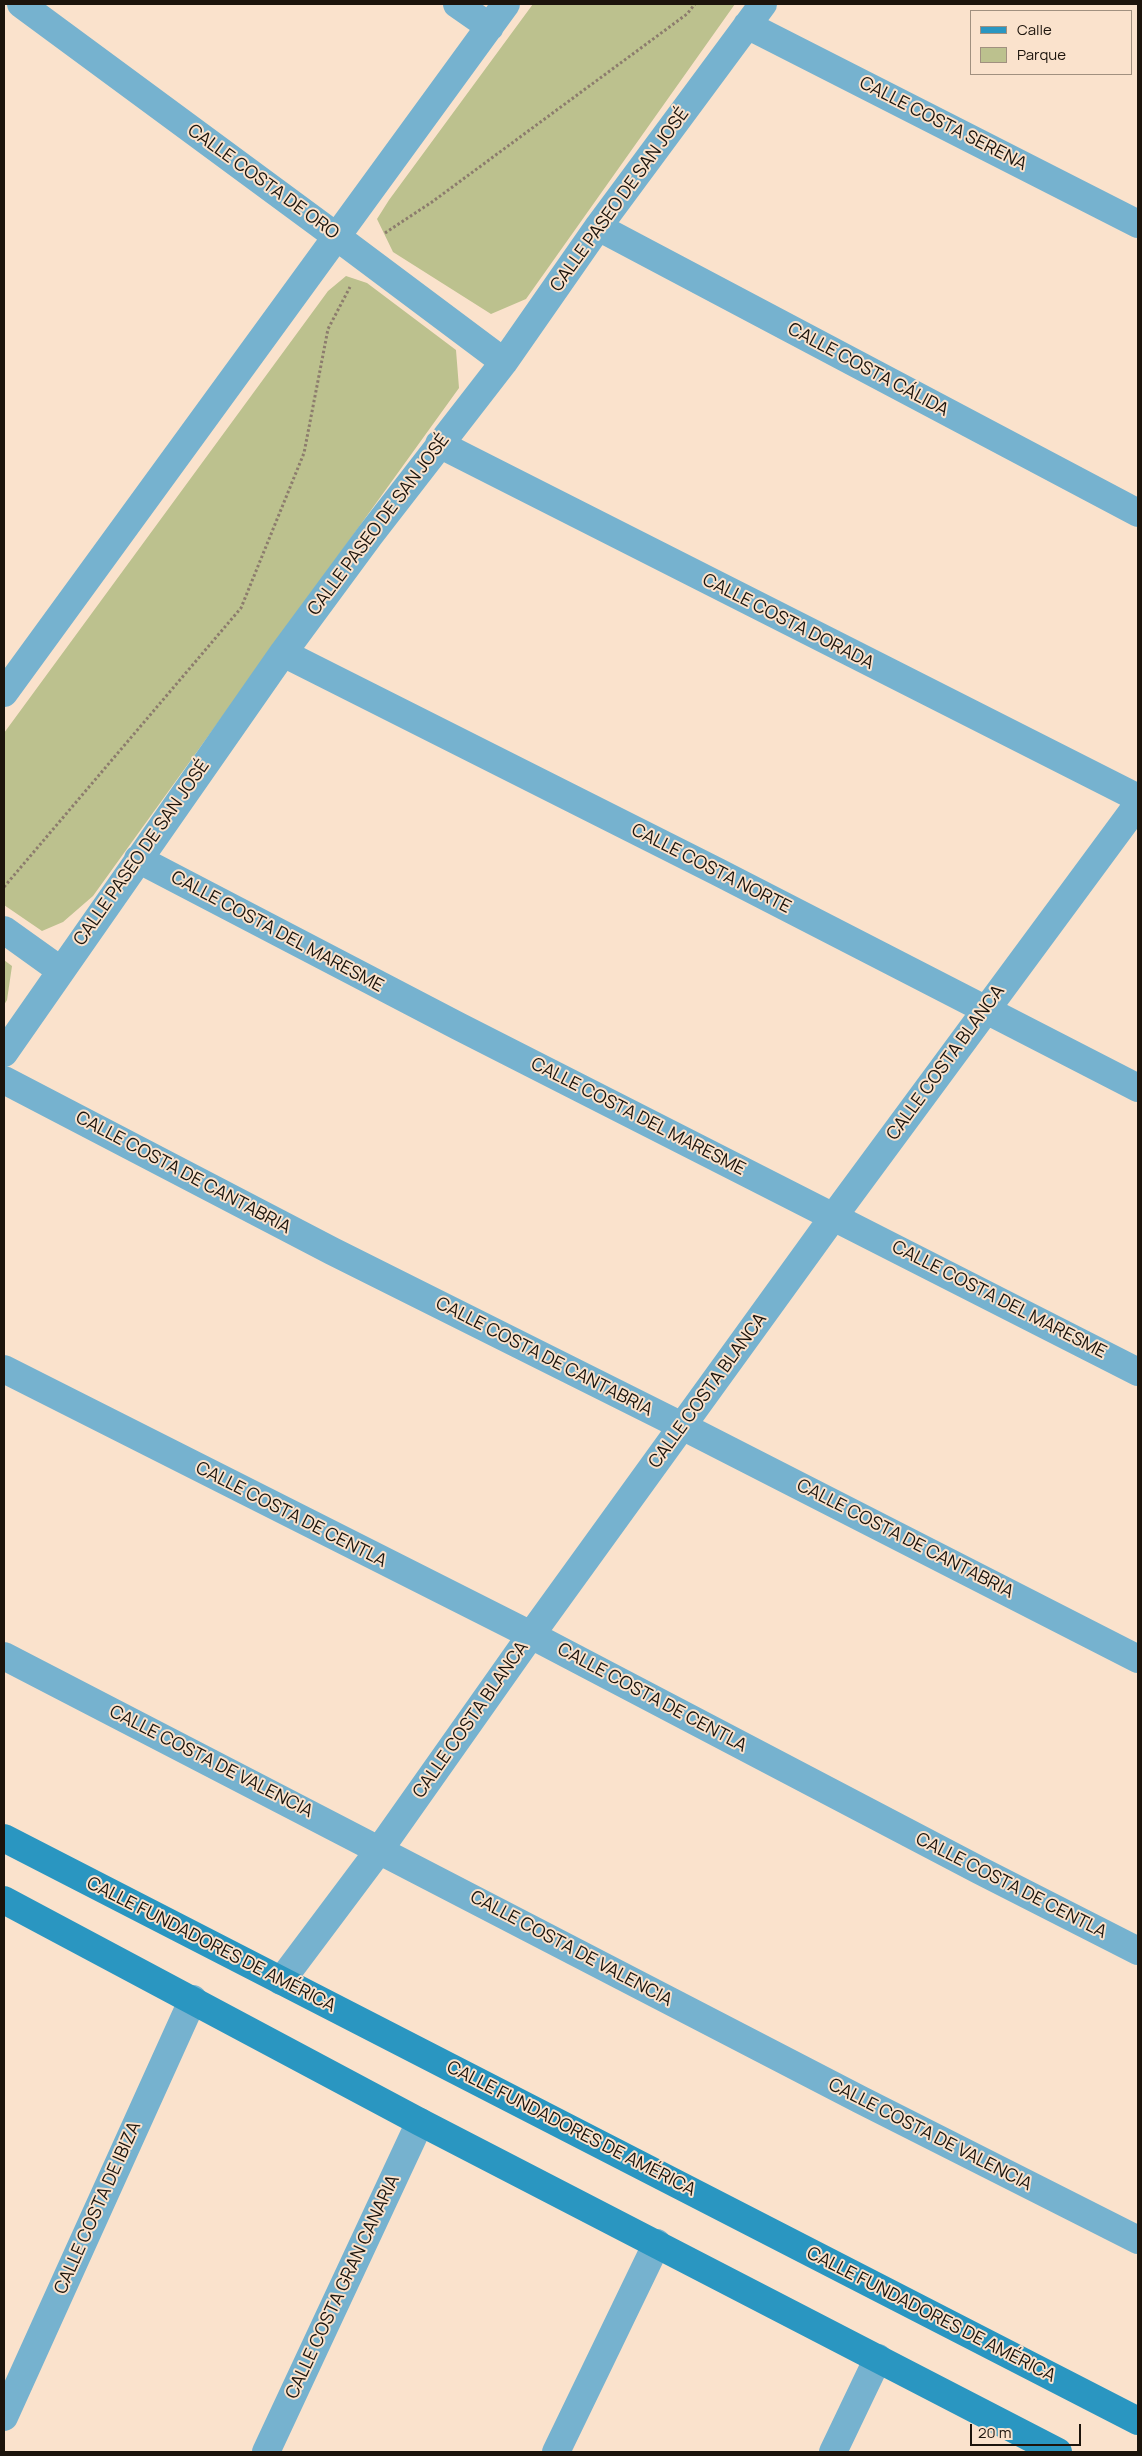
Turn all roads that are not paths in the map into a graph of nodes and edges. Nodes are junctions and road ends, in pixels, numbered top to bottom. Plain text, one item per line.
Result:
1 (21, 4) edge
2 (457, 4) edge
3 (506, 4) edge
4 (755, 14) edge
5 (490, 27) junction
6 (1138, 224) edge
7 (598, 227) junction
8 (337, 237) junction
9 (504, 362) junction
10 (439, 444) junction
11 (1138, 513) edge
12 (283, 653) junction
13 (4, 693) edge
14 (1138, 798) edge
15 (1138, 804) edge
16 (138, 859) junction
17 (4, 930) edge
18 (60, 970) junction
19 (986, 1008) junction
20 (4, 1053) edge
21 (4, 1080) edge
22 (1138, 1088) edge
23 (834, 1216) junction
24 (4, 1369) edge
25 (1138, 1372) edge
26 (682, 1426) junction
27 (531, 1635) junction
28 (4, 1656) edge
29 (1138, 1659) edge
30 (4, 1838) edge
31 (380, 1849) junction
32 (4, 1900) edge
33 (1138, 1951) edge
34 (281, 1981) junction
35 (193, 1999) junction
36 (420, 2122) junction
37 (1138, 2240) edge
38 (657, 2243) junction
39 (878, 2358) junction
40 (4, 2417) edge
41 (1138, 2421) edge
42 (266, 2452) edge
43 (556, 2452) edge
44 (833, 2452) edge
45 (1058, 2452) edge

1 - 8 street, CALLE COSTA DE ORO
2 - 5 street
3 - 5 street
4 - 6 street, CALLE COSTA SERENA
4 - 7 street, CALLE PASEO DE SAN JOSÉ
5 - 8 street
7 - 9 street, CALLE PASEO DE SAN JOSÉ
7 - 11 street, CALLE COSTA CÁLIDA
8 - 9 street, CALLE COSTA DE ORO
8 - 13 street
9 - 10 street, CALLE PASEO DE SAN JOSÉ
10 - 12 street, CALLE PASEO DE SAN JOSÉ
10 - 14 street, CALLE COSTA DORADA
12 - 16 street, CALLE PASEO DE SAN JOSÉ
12 - 19 street, CALLE COSTA NORTE
15 - 19 street, CALLE COSTA BLANCA
16 - 18 street, CALLE PASEO DE SAN JOSÉ
16 - 23 street, CALLE COSTA DEL MARESME
17 - 18 street
18 - 20 street, CALLE PASEO DE SAN JOSÉ
19 - 22 street, CALLE COSTA NORTE
19 - 23 street, CALLE COSTA BLANCA
21 - 26 street, CALLE COSTA DE CANTABRIA
23 - 25 street, CALLE COSTA DEL MARESME
23 - 26 street, CALLE COSTA BLANCA
24 - 27 street, CALLE COSTA DE CENTLA
26 - 27 street, CALLE COSTA BLANCA
26 - 29 street, CALLE COSTA DE CANTABRIA
27 - 31 street, CALLE COSTA BLANCA
27 - 33 street, CALLE COSTA DE CENTLA
28 - 31 street, CALLE COSTA DE VALENCIA
30 - 34 main road, CALLE FUNDADORES DE AMÉRICA
31 - 34 street, CALLE COSTA BLANCA
31 - 37 street, CALLE COSTA DE VALENCIA
32 - 35 main road
34 - 41 main road, CALLE FUNDADORES DE AMÉRICA
35 - 36 main road
35 - 40 street, CALLE COSTA DE IBIZA
36 - 38 main road
36 - 42 street, CALLE COSTA GRAN CANARIA
38 - 39 main road
38 - 43 street
39 - 44 street
39 - 45 main road

